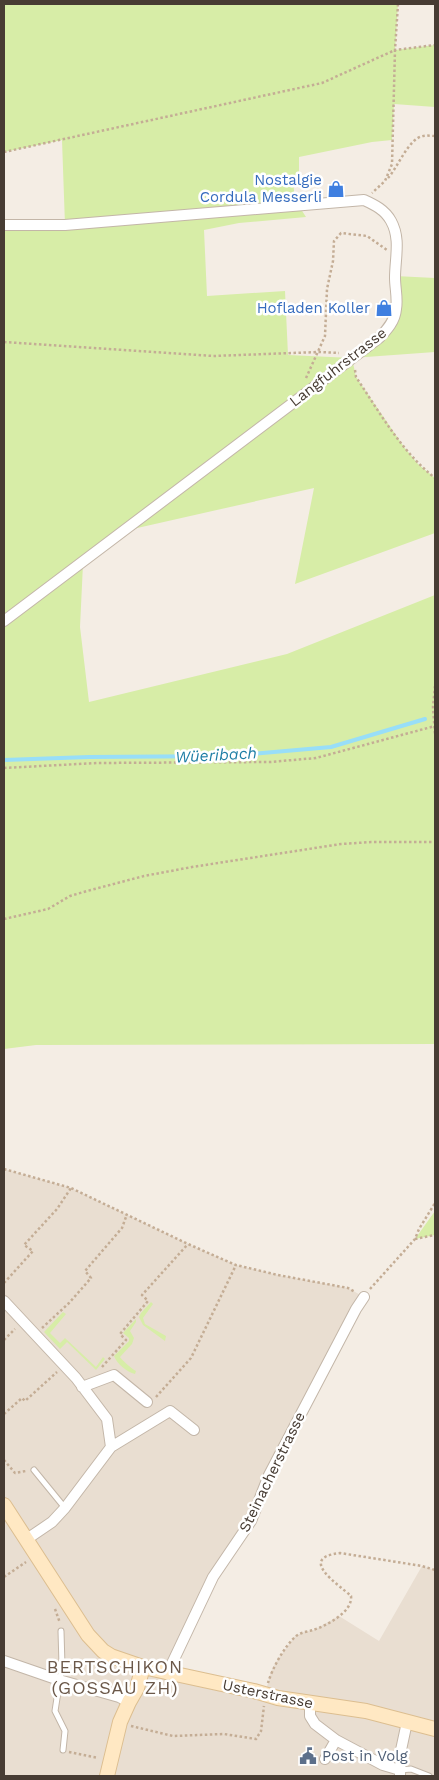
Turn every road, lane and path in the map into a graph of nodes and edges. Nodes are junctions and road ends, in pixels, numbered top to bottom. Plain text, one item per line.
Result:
1 (398, 4) edge
2 (435, 45) edge
3 (395, 50) junction
4 (435, 136) edge
5 (4, 152) edge
6 (385, 181) junction
7 (364, 200) junction
8 (4, 225) edge
9 (398, 253) junction
10 (4, 342) edge
11 (319, 352) junction
12 (352, 358) junction
13 (294, 402) junction
14 (435, 478) edge
15 (4, 621) edge
16 (435, 686) edge
17 (434, 707) edge
18 (435, 726) edge
19 (435, 735) edge
20 (4, 768) edge
21 (435, 842) edge
22 (4, 919) edge
23 (4, 1169) edge
24 (71, 1188) junction
25 (435, 1203) edge
26 (127, 1214) junction
27 (435, 1235) edge
28 (415, 1239) junction
29 (188, 1244) junction
30 (236, 1265) junction
31 (4, 1282) edge
32 (364, 1297) junction
33 (4, 1301) edge
34 (24, 1322) junction
35 (34, 1334) junction
36 (4, 1340) edge
37 (64, 1366) junction
38 (98, 1372) dead end
39 (82, 1387) junction
40 (147, 1402) joint
41 (4, 1414) edge
42 (194, 1430) dead end
43 (111, 1447) junction
44 (4, 1460) edge
45 (34, 1470) joint
46 (4, 1504) edge
47 (65, 1508) junction
48 (27, 1539) junction
49 (26, 1562) dead end
50 (435, 1570) edge
51 (4, 1577) edge
52 (55, 1610) dead end
53 (61, 1632) joint
54 (4, 1661) edge
55 (143, 1668) junction
56 (168, 1674) junction
57 (59, 1680) junction
58 (265, 1694) junction
59 (129, 1702) junction
60 (310, 1703) junction
61 (120, 1722) junction
62 (407, 1722) junction
63 (435, 1729) edge
64 (336, 1740) junction
65 (63, 1750) joint
66 (325, 1759) dead end
67 (111, 1760) junction
68 (400, 1773) edge
69 (107, 1776) edge
70 (429, 1776) edge

1 - 3 path
2 - 3 path
3 - 5 path
3 - 6 path
4 - 6 path
6 - 7 path
7 - 8 street
7 - 9 street, Langfuhrstrasse
9 - 11 path
9 - 12 street, Langfuhrstrasse
10 - 11 path
11 - 12 path
11 - 13 path
12 - 13 street, Langfuhrstrasse
12 - 14 path
13 - 15 street, Langfuhrstrasse
16 - 17 path
17 - 18 path
18 - 19 path
18 - 20 path
21 - 22 path
23 - 24 path
24 - 26 path
24 - 31 path
25 - 28 path
26 - 29 path
26 - 35 path
27 - 28 path
28 - 32 path
29 - 30 path
29 - 38 path
30 - 32 path
30 - 40 path
32 - 56 street, Steinacherstrasse
33 - 34 street
34 - 35 street
34 - 36 path
35 - 37 street
37 - 39 street
37 - 41 path
39 - 40 street
39 - 43 street
42 - 43 street
43 - 47 street
44 - 45 path
45 - 47 lane
46 - 48 street
47 - 48 street
48 - 55 street, Usterstrasse
49 - 51 path
50 - 58 path
52 - 53 path
53 - 57 lane
54 - 57 street
55 - 56 street, Usterstrasse
55 - 59 street
56 - 58 street, Usterstrasse
57 - 59 street
57 - 65 lane
58 - 60 street, Usterstrasse
58 - 61 path
59 - 61 street
60 - 62 street, Usterstrasse
60 - 64 street
61 - 67 street
62 - 63 street, Usterstrasse
62 - 68 street
64 - 66 street
64 - 68 street
65 - 67 path
67 - 69 street
68 - 70 lane

